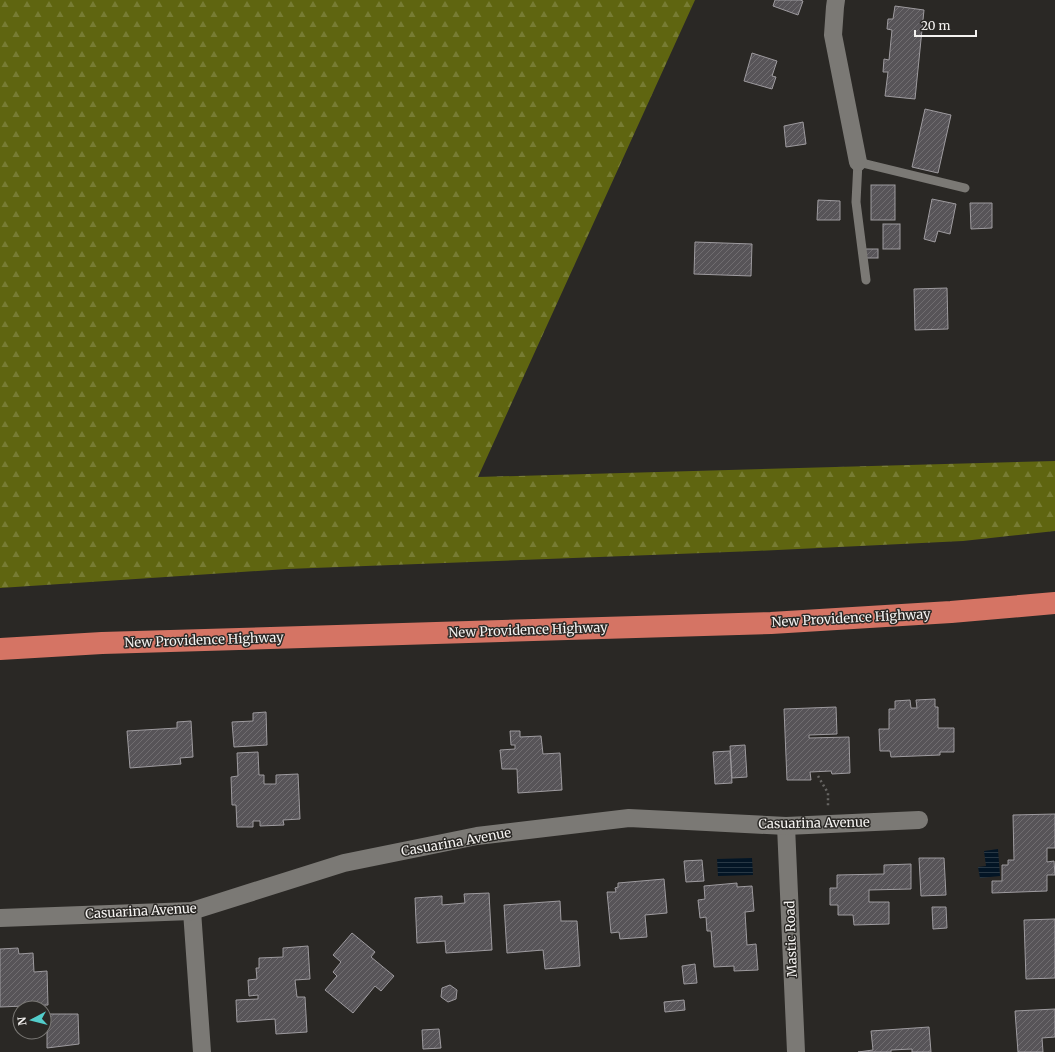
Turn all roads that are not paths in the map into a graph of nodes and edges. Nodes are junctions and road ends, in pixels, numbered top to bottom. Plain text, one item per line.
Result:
1 (836, 0) edge
2 (858, 162) junction
3 (965, 188) dead end
4 (866, 280) dead end
5 (1055, 603) edge
6 (0, 649) edge
7 (919, 820) dead end
8 (786, 826) junction
9 (192, 911) junction
10 (0, 918) edge
11 (202, 1052) edge
12 (796, 1052) edge

1 - 2 street
2 - 3 lane
2 - 4 lane
5 - 6 highway, New Providence Highway
7 - 8 street, Casuarina Avenue
8 - 9 street, Casuarina Avenue
8 - 12 street, Mastic Road
9 - 10 street, Casuarina Avenue
9 - 11 street

